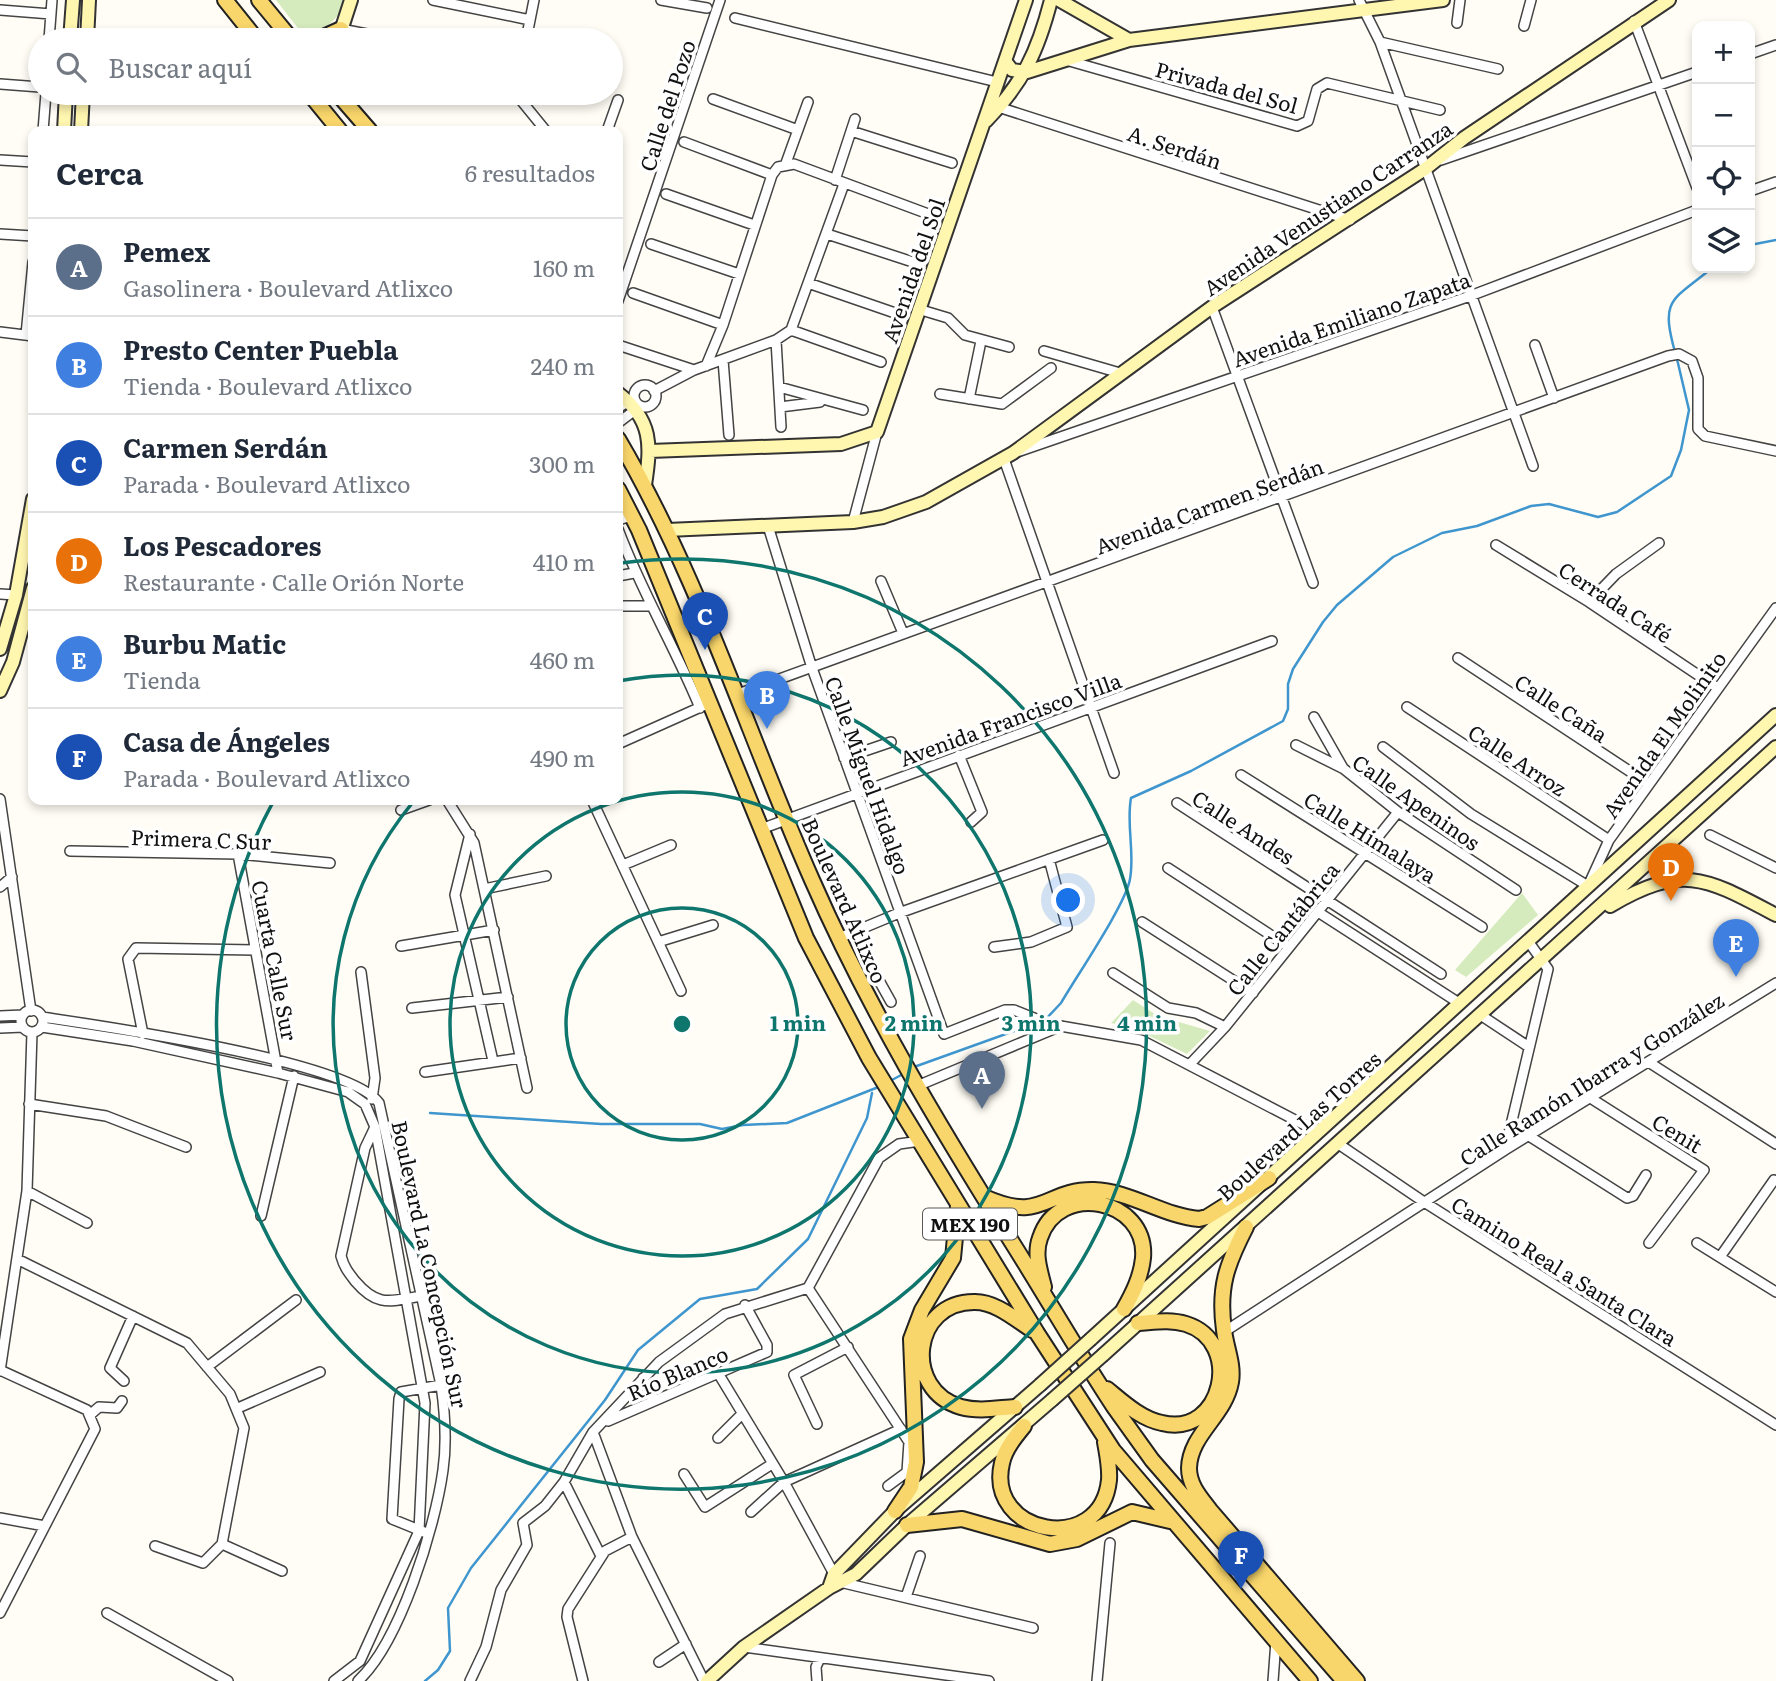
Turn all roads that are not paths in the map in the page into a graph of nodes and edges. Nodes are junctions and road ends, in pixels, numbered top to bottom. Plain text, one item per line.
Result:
1 (52, 0) edge
2 (72, 0) edge
3 (89, 0) edge
4 (225, 0) edge
5 (233, 0) edge
6 (259, 0) edge
7 (271, 0) edge
8 (351, 0) edge
9 (433, 0) edge
10 (534, 0) edge
11 (661, 0) edge
12 (720, 0) edge
13 (1026, 0) edge
14 (1051, 0) edge
15 (1059, 0) edge
16 (1443, 0) edge
17 (1460, 0) edge
18 (1531, 0) edge
19 (1669, 0) edge
20 (1395, 3) edge
21 (1362, 5) edge
22 (707, 8) dead end
23 (0, 10) edge
24 (51, 14) junction
25 (735, 18) dead end
26 (530, 20) junction
27 (1634, 21) junction
28 (1457, 23) dead end
29 (1524, 26) dead end
30 (50, 28) edge
31 (71, 28) edge
32 (88, 28) edge
33 (252, 28) edge
34 (254, 28) edge
35 (282, 28) edge
36 (288, 28) edge
37 (342, 28) edge
38 (528, 28) edge
39 (1129, 40) junction
40 (1380, 41) junction
41 (1776, 45) edge
42 (1755, 52) edge
43 (1061, 59) junction
44 (1006, 61) junction
45 (1498, 69) dead end
46 (1027, 72) junction
47 (1692, 74) edge
48 (997, 82) junction
49 (0, 84) edge
50 (1658, 85) junction
51 (28, 86) edge
52 (713, 99) dead end
53 (1400, 100) junction
54 (808, 102) dead end
55 (45, 105) edge
56 (65, 105) edge
57 (82, 105) edge
58 (319, 105) edge
59 (347, 105) edge
60 (525, 105) edge
61 (616, 105) edge
62 (994, 106) junction
63 (1440, 110) dead end
64 (855, 119) dead end
65 (43, 126) edge
66 (64, 126) edge
67 (81, 126) edge
68 (336, 126) edge
69 (366, 126) edge
70 (542, 126) edge
71 (609, 126) edge
72 (798, 130) junction
73 (851, 131) junction
74 (684, 142) dead end
75 (0, 160) edge
76 (28, 162) edge
77 (786, 163) junction
78 (952, 163) dead end
79 (1429, 166) junction
80 (772, 175) junction
81 (1692, 175) edge
82 (839, 182) junction
83 (1776, 182) edge
84 (1755, 189) edge
85 (666, 194) dead end
86 (1692, 212) edge
87 (931, 215) dead end
88 (1350, 220) junction
89 (754, 225) junction
90 (0, 234) edge
91 (827, 234) junction
92 (28, 236) edge
93 (651, 244) dead end
94 (919, 264) dead end
95 (739, 274) junction
96 (808, 283) junction
97 (623, 286) edge
98 (633, 293) dead end
99 (1470, 296) junction
100 (1212, 307) junction
101 (918, 309) junction
102 (898, 314) dead end
103 (723, 326) junction
104 (791, 330) junction
105 (0, 332) edge
106 (28, 336) edge
107 (776, 340) junction
108 (981, 341) junction
109 (1535, 345) dead end
110 (623, 347) edge
111 (1009, 347) dead end
112 (1044, 351) dead end
113 (723, 360) junction
114 (881, 362) dead end
115 (706, 366) junction
116 (1051, 368) dead end
117 (694, 370) junction
118 (1120, 373) junction
119 (1238, 376) junction
120 (779, 387) junction
121 (654, 391) junction
122 (940, 394) dead end
123 (1554, 398) junction
124 (969, 399) junction
125 (826, 401) junction
126 (629, 403) edge
127 (780, 407) junction
128 (863, 410) dead end
129 (1513, 413) junction
130 (781, 427) dead end
131 (877, 432) junction
132 (729, 435) dead end
133 (623, 448) edge
134 (650, 451) junction
135 (1776, 451) edge
136 (1008, 456) junction
137 (1532, 466) dead end
138 (645, 485) junction
139 (1282, 498) junction
140 (625, 518) edge
141 (853, 522) junction
142 (768, 526) junction
143 (28, 527) edge
144 (623, 530) edge
145 (639, 530) junction
146 (667, 530) junction
147 (623, 543) edge
148 (1659, 543) dead end
149 (1496, 545) dead end
150 (634, 573) junction
151 (623, 574) edge
152 (881, 581) dead end
153 (1048, 581) junction
154 (1313, 583) dead end
155 (0, 594) edge
156 (16, 595) junction
157 (1589, 602) junction
158 (28, 606) edge
159 (623, 606) edge
160 (651, 606) junction
161 (1776, 608) edge
162 (903, 633) junction
163 (1272, 641) dead end
164 (0, 649) edge
165 (1458, 658) dead end
166 (812, 668) junction
167 (697, 686) junction
168 (1716, 687) junction
169 (0, 691) edge
170 (738, 694) junction
171 (704, 705) junction
172 (1091, 707) junction
173 (1407, 707) dead end
174 (1776, 715) edge
175 (1314, 717) dead end
176 (623, 742) edge
177 (891, 742) dead end
178 (1296, 746) dead end
179 (1383, 747) dead end
180 (1776, 747) edge
181 (959, 755) junction
182 (844, 758) junction
183 (1344, 769) junction
184 (1114, 774) dead end
185 (1241, 775) dead end
186 (1649, 784) junction
187 (856, 793) junction
188 (0, 799) edge
189 (1177, 803) dead end
190 (415, 805) edge
191 (450, 805) edge
192 (594, 805) edge
193 (401, 810) dead end
194 (1398, 813) junction
195 (787, 818) junction
196 (971, 821) dead end
197 (761, 829) junction
198 (470, 834) junction
199 (1710, 835) dead end
200 (1103, 840) dead end
201 (1609, 840) junction
202 (671, 845) dead end
203 (70, 850) dead end
204 (1366, 852) junction
205 (238, 855) junction
206 (1049, 859) junction
207 (330, 863) dead end
208 (622, 865) junction
209 (1168, 868) dead end
210 (1776, 868) edge
211 (546, 876) dead end
212 (12, 877) junction
213 (1588, 886) junction
214 (0, 887) edge
215 (484, 888) junction
216 (1516, 890) dead end
217 (1327, 902) junction
218 (1318, 912) junction
219 (899, 913) junction
220 (1776, 915) edge
221 (1586, 921) junction
222 (1142, 922) dead end
223 (713, 925) dead end
224 (1482, 927) dead end
225 (494, 930) junction
226 (464, 933) junction
227 (845, 935) junction
228 (1528, 941) junction
229 (658, 942) junction
230 (401, 946) dead end
231 (994, 947) dead end
232 (1289, 947) junction
233 (255, 950) junction
234 (1543, 958) junction
235 (361, 972) dead end
236 (1113, 973) dead end
237 (1441, 974) dead end
238 (1776, 983) edge
239 (681, 992) dead end
240 (1253, 993) junction
241 (508, 997) junction
242 (480, 1002) junction
243 (891, 1002) dead end
244 (1459, 1003) junction
245 (412, 1008) dead end
246 (27, 1013) junction
247 (1479, 1014) junction
248 (0, 1016) edge
249 (42, 1022) junction
250 (1062, 1026) junction
251 (1225, 1027) junction
252 (0, 1028) edge
253 (27, 1030) junction
254 (137, 1036) junction
255 (1529, 1047) junction
256 (521, 1058) junction
257 (277, 1059) junction
258 (493, 1061) junction
259 (1191, 1063) junction
260 (1650, 1063) junction
261 (425, 1072) dead end
262 (278, 1073) junction
263 (294, 1076) junction
264 (916, 1083) junction
265 (527, 1088) dead end
266 (374, 1097) junction
267 (1592, 1099) junction
268 (29, 1104) junction
269 (365, 1104) junction
270 (376, 1127) junction
271 (1318, 1132) junction
272 (1530, 1136) junction
273 (919, 1141) junction
274 (1337, 1143) junction
275 (1776, 1144) edge
276 (186, 1147) dead end
277 (1505, 1150) junction
278 (1646, 1175) dead end
279 (1269, 1178) junction
280 (1774, 1180) edge
281 (27, 1191) junction
282 (984, 1197) junction
283 (1424, 1202) junction
284 (958, 1205) junction
285 (261, 1216) dead end
286 (88, 1223) dead end
287 (1246, 1227) junction
288 (1649, 1242) dead end
289 (1697, 1243) dead end
290 (1720, 1257) junction
291 (17, 1259) junction
292 (807, 1288) junction
293 (1774, 1288) edge
294 (422, 1296) junction
295 (405, 1299) junction
296 (296, 1300) dead end
297 (1048, 1301) junction
298 (745, 1306) junction
299 (1124, 1309) junction
300 (133, 1316) junction
301 (1138, 1323) junction
302 (1224, 1332) junction
303 (1037, 1333) junction
304 (848, 1347) junction
305 (207, 1367) junction
306 (0, 1371) edge
307 (320, 1372) dead end
308 (718, 1373) junction
309 (643, 1378) junction
310 (124, 1381) dead end
311 (1096, 1381) junction
312 (441, 1385) junction
313 (423, 1388) junction
314 (653, 1399) junction
315 (122, 1401) dead end
316 (1015, 1407) junction
317 (238, 1408) junction
318 (91, 1414) junction
319 (742, 1414) junction
320 (601, 1424) junction
321 (817, 1424) dead end
322 (1776, 1425) edge
323 (1024, 1426) junction
324 (901, 1429) junction
325 (593, 1432) junction
326 (1104, 1437) junction
327 (718, 1438) dead end
328 (772, 1464) junction
329 (684, 1474) dead end
330 (564, 1482) junction
331 (784, 1482) junction
332 (888, 1486) dead end
333 (895, 1511) junction
334 (751, 1512) dead end
335 (0, 1518) edge
336 (1174, 1523) junction
337 (907, 1525) junction
338 (45, 1526) junction
339 (424, 1532) junction
340 (632, 1537) junction
341 (1110, 1543) dead end
342 (222, 1544) junction
343 (155, 1546) dead end
344 (601, 1556) junction
345 (920, 1556) dead end
346 (282, 1571) dead end
347 (839, 1578) junction
348 (906, 1597) junction
349 (0, 1613) edge
350 (107, 1613) dead end
351 (1034, 1628) dead end
352 (1276, 1641) junction
353 (686, 1644) junction
354 (744, 1647) junction
355 (820, 1658) junction
356 (659, 1662) dead end
357 (917, 1671) junction
358 (228, 1681) edge
359 (334, 1681) edge
360 (358, 1681) edge
361 (470, 1681) edge
362 (583, 1681) edge
363 (705, 1681) edge
364 (817, 1681) edge
365 (907, 1681) edge
366 (982, 1681) edge
367 (1097, 1681) edge
368 (1273, 1681) edge
369 (1310, 1681) edge
370 (1344, 1681) edge
371 (1357, 1681) edge

1 - 24 street
2 - 31 main road
3 - 32 main road
4 - 33 main road
5 - 34 main road
6 - 35 main road
7 - 36 main road
8 - 37 main road
9 - 26 street
10 - 26 street
11 - 22 street
12 - 97 street, Calle del Pozo
13 - 44 main road, Avenida del Sol
14 - 46 main road, Avenida del Sol
15 - 39 main road
16 - 20 main road
17 - 28 street
18 - 29 street
19 - 27 main road, Avenida Venustiano Carranza
20 - 21 main road
21 - 39 main road
21 - 40 street
23 - 24 street
24 - 30 street
25 - 48 street
26 - 38 street
27 - 50 street
27 - 79 main road, Avenida Venustiano Carranza
39 - 43 main road
40 - 45 street
40 - 53 street
41 - 42 street
43 - 46 main road
43 - 53 street, Privada del Sol
44 - 46 main road
44 - 48 main road, Avenida del Sol
46 - 62 main road, Avenida del Sol
47 - 50 street
48 - 62 main road, Avenida del Sol
49 - 51 street
50 - 79 street
50 - 81 street
52 - 72 street
53 - 63 street, Privada del Sol
53 - 79 street
54 - 72 street
55 - 65 street
56 - 66 main road
57 - 67 main road
58 - 68 main road
59 - 69 main road
60 - 70 street
61 - 71 street
62 - 88 street, A. Serdán
62 - 101 main road, Avenida del Sol
64 - 73 street
72 - 77 street
73 - 78 street
73 - 82 street
74 - 80 street
75 - 76 street
77 - 80 street
77 - 82 street
79 - 88 main road, Avenida Venustiano Carranza
79 - 99 street
80 - 89 street
82 - 87 street
82 - 91 street
83 - 84 street
85 - 89 street
86 - 99 street, Avenida Emiliano Zapata
88 - 100 main road, Avenida Venustiano Carranza
89 - 95 street
90 - 92 street
91 - 94 street
91 - 96 street
93 - 95 street
95 - 103 street
96 - 102 street
96 - 104 street
98 - 103 street
99 - 119 street, Avenida Emiliano Zapata
99 - 129 street
100 - 118 main road, Avenida Venustiano Carranza
100 - 119 street
101 - 108 street
101 - 131 main road, Avenida del Sol
103 - 115 street
104 - 107 street
104 - 114 street
105 - 106 street
107 - 113 street
107 - 120 street
108 - 111 street
108 - 124 street
109 - 123 street
110 - 117 street
112 - 118 street
113 - 115 street
113 - 132 street
115 - 117 street
116 - 124 street
117 - 121 street
118 - 136 main road, Avenida Venustiano Carranza
119 - 136 street, Avenida Emiliano Zapata
119 - 139 street
120 - 125 street
120 - 127 street
121 - 126 street
121 - 126 street
122 - 124 street
123 - 129 street, Avenida Carmen Serdán
123 - 135 street, Avenida Carmen Serdán
125 - 127 street
125 - 128 street
126 - 134 main road
127 - 130 street
129 - 137 street
129 - 139 street, Avenida Carmen Serdán
131 - 134 main road
131 - 141 street, Avenida del Sol
133 - 138 main road, Boulevard Atlixco / MEX 190
134 - 138 main road
136 - 141 main road, Avenida Venustiano Carranza
136 - 153 street
138 - 146 main road, Boulevard Atlixco / MEX 190
139 - 153 street, Avenida Carmen Serdán
139 - 154 street
140 - 145 main road, MEX 190
141 - 142 main road, Avenida Venustiano Carranza
142 - 146 main road, Avenida Venustiano Carranza
142 - 166 street, Calle Miguel Hidalgo
143 - 156 main road
144 - 145 street
145 - 167 main road, MEX 190
146 - 170 main road, Boulevard Atlixco / MEX 190
147 - 150 street
148 - 157 street
149 - 157 street, Cerrada Café
150 - 151 street
150 - 160 street
152 - 162 street
153 - 162 street, Avenida Carmen Serdán
153 - 172 street
155 - 156 street
156 - 164 main road
157 - 168 street, Cerrada Café
158 - 169 main road
159 - 160 street
160 - 167 street
161 - 168 street, Avenida El Molinito
162 - 166 street, Avenida Carmen Serdán
163 - 172 street, Avenida Francisco Villa
165 - 186 street, Calle Caña
166 - 170 street, Avenida Carmen Serdán
166 - 182 street, Calle Miguel Hidalgo
167 - 171 main road, MEX 190
168 - 186 street, Avenida El Molinito
170 - 195 main road, Boulevard Atlixco / MEX 190
171 - 176 street
171 - 197 main road, MEX 190
172 - 181 street, Avenida Francisco Villa
172 - 184 street
173 - 201 street, Calle Arroz
174 - 213 main road, Boulevard Las Torres
175 - 183 street
177 - 182 street
178 - 183 street, Calle Apeninos
179 - 213 street
180 - 221 main road, Boulevard Las Torres
181 - 187 street, Avenida Francisco Villa
181 - 196 street
182 - 187 street, Calle Miguel Hidalgo
183 - 194 street, Calle Apeninos
185 - 204 street, Calle Himalaya
186 - 201 street, Avenida El Molinito
187 - 195 street, Avenida Francisco Villa
187 - 219 street, Calle Miguel Hidalgo
188 - 212 street
189 - 217 street, Calle Andes
190 - 193 street
191 - 198 street
192 - 208 street
194 - 204 street, Calle Cantábrica
194 - 216 street, Calle Apeninos
195 - 197 street, Avenida Francisco Villa
195 - 227 main road, Boulevard Atlixco / MEX 190
197 - 273 main road, MEX 190
198 - 215 street
198 - 226 street
199 - 210 street
200 - 206 street
201 - 213 street, Avenida El Molinito
202 - 208 street
203 - 205 street, Primera C Sur
204 - 217 street, Calle Cantábrica
204 - 224 street, Calle Himalaya
205 - 207 street, Primera C Sur
205 - 233 street, Cuarta Calle Sur
206 - 219 street
206 - 231 street
208 - 229 street
209 - 232 street
211 - 215 street
212 - 214 street
212 - 246 street
213 - 228 main road, Boulevard Las Torres
215 - 225 street
217 - 218 street, Calle Cantábrica
217 - 237 street, Calle Andes
218 - 232 street, Calle Cantábrica
218 - 244 street
219 - 227 street
219 - 250 street, Calle Miguel Hidalgo
220 - 221 main road
221 - 234 main road, Boulevard Las Torres
222 - 240 street
223 - 229 street
225 - 226 street
225 - 241 street
226 - 230 street
226 - 242 street
227 - 243 street
227 - 264 main road, Boulevard Atlixco / MEX 190
228 - 234 street
228 - 244 main road, Boulevard Las Torres
229 - 239 street
232 - 240 street, Calle Cantábrica
233 - 254 street
233 - 257 street, Cuarta Calle Sur
234 - 247 main road, Boulevard Las Torres
234 - 255 street
235 - 266 street
236 - 251 street
238 - 260 street, Calle Ramón Ibarra y González
240 - 251 street, Calle Cantábrica
241 - 242 street
241 - 256 street
242 - 245 street
242 - 258 street
244 - 271 main road, Boulevard Las Torres
246 - 248 street
246 - 249 street, Boulevard La Concepción Sur
246 - 253 street
247 - 255 street
247 - 274 main road, Boulevard Las Torres
249 - 253 street
249 - 254 street, Boulevard La Concepción Sur
250 - 259 street
250 - 264 street
251 - 259 street, Calle Cantábrica
252 - 253 street
253 - 268 street
254 - 257 street, Boulevard La Concepción Sur
254 - 262 street, Boulevard La Concepción Sur
255 - 277 street
256 - 258 street
256 - 265 street
257 - 262 street, Cuarta Calle Sur
257 - 266 street, Boulevard La Concepción Sur
258 - 261 street
259 - 271 street
260 - 267 street, Calle Ramón Ibarra y González
260 - 275 street
262 - 263 street, Boulevard La Concepción Sur
263 - 269 street, Boulevard La Concepción Sur
263 - 285 street
264 - 282 main road, Boulevard Atlixco / MEX 190
266 - 269 street
266 - 294 street, Boulevard La Concepción Sur
267 - 272 street, Calle Ramón Ibarra y González
267 - 288 street, Cenit
268 - 276 street
268 - 281 street
269 - 270 street, Boulevard La Concepción Sur
270 - 295 street, Boulevard La Concepción Sur
270 - 295 street
271 - 279 main road, Boulevard Las Torres
272 - 277 street, Calle Ramón Ibarra y González
272 - 278 street
273 - 284 main road, MEX 190
273 - 292 street
274 - 283 street, Camino Real a Santa Clara
274 - 287 main road, Boulevard Las Torres
277 - 283 street, Calle Ramón Ibarra y González
279 - 282 main road
279 - 299 main road, Boulevard Las Torres
280 - 290 street
281 - 286 street
281 - 291 street
282 - 297 main road, Boulevard Atlixco / MEX 190
283 - 302 street, Calle Ramón Ibarra y González
283 - 322 street, Camino Real a Santa Clara
284 - 303 main road, MEX 190
284 - 333 main road
287 - 301 main road, Boulevard Las Torres
287 - 302 main road
289 - 290 street
290 - 293 street
291 - 300 street
291 - 306 street
292 - 298 street
292 - 304 street
294 - 295 street
294 - 312 street, Boulevard La Concepción Sur
295 - 313 street, Boulevard La Concepción Sur
296 - 305 street
297 - 299 main road
297 - 311 main road, Boulevard Atlixco / MEX 190
298 - 308 street, Río Blanco
298 - 309 street
299 - 316 main road, Boulevard Las Torres, bridge
300 - 305 street
300 - 310 street
301 - 311 main road
301 - 323 main road, Boulevard Las Torres, bridge
302 - 371 main road
303 - 316 main road
303 - 326 main road, MEX 190
304 - 321 street
304 - 324 street
305 - 317 street
306 - 318 street
307 - 317 street
308 - 314 street, Río Blanco
308 - 319 street
309 - 314 street
309 - 320 street
311 - 370 main road, Boulevard Atlixco / MEX 190
312 - 313 street
312 - 339 street, Boulevard La Concepción Sur
313 - 339 street, Boulevard La Concepción Sur
313 - 339 street
314 - 320 street, Río Blanco
315 - 318 street
316 - 333 main road, Boulevard Las Torres
317 - 342 street
318 - 338 street
319 - 327 street
319 - 328 street
320 - 325 street
323 - 326 main road
323 - 337 main road, Boulevard Las Torres
324 - 331 street
324 - 332 street
325 - 330 street
325 - 340 street
326 - 336 main road, MEX 190
328 - 329 street
328 - 331 street
330 - 344 street
330 - 361 street
331 - 334 street
331 - 347 street
333 - 347 main road, Boulevard Las Torres
335 - 338 street
336 - 337 main road
336 - 352 main road, MEX 190
337 - 347 main road, Boulevard Las Torres
338 - 349 street
339 - 359 street, Boulevard La Concepción Sur
339 - 360 street, Boulevard La Concepción Sur
340 - 344 street
340 - 353 street
341 - 367 street
342 - 343 street
342 - 346 street
344 - 362 street
345 - 348 street
347 - 348 street
347 - 354 main road
348 - 351 street
350 - 358 street
352 - 368 street
352 - 369 main road, MEX 190
353 - 356 street
353 - 363 street
354 - 355 street
354 - 363 main road
355 - 357 street
355 - 364 street
357 - 365 street
357 - 366 street

